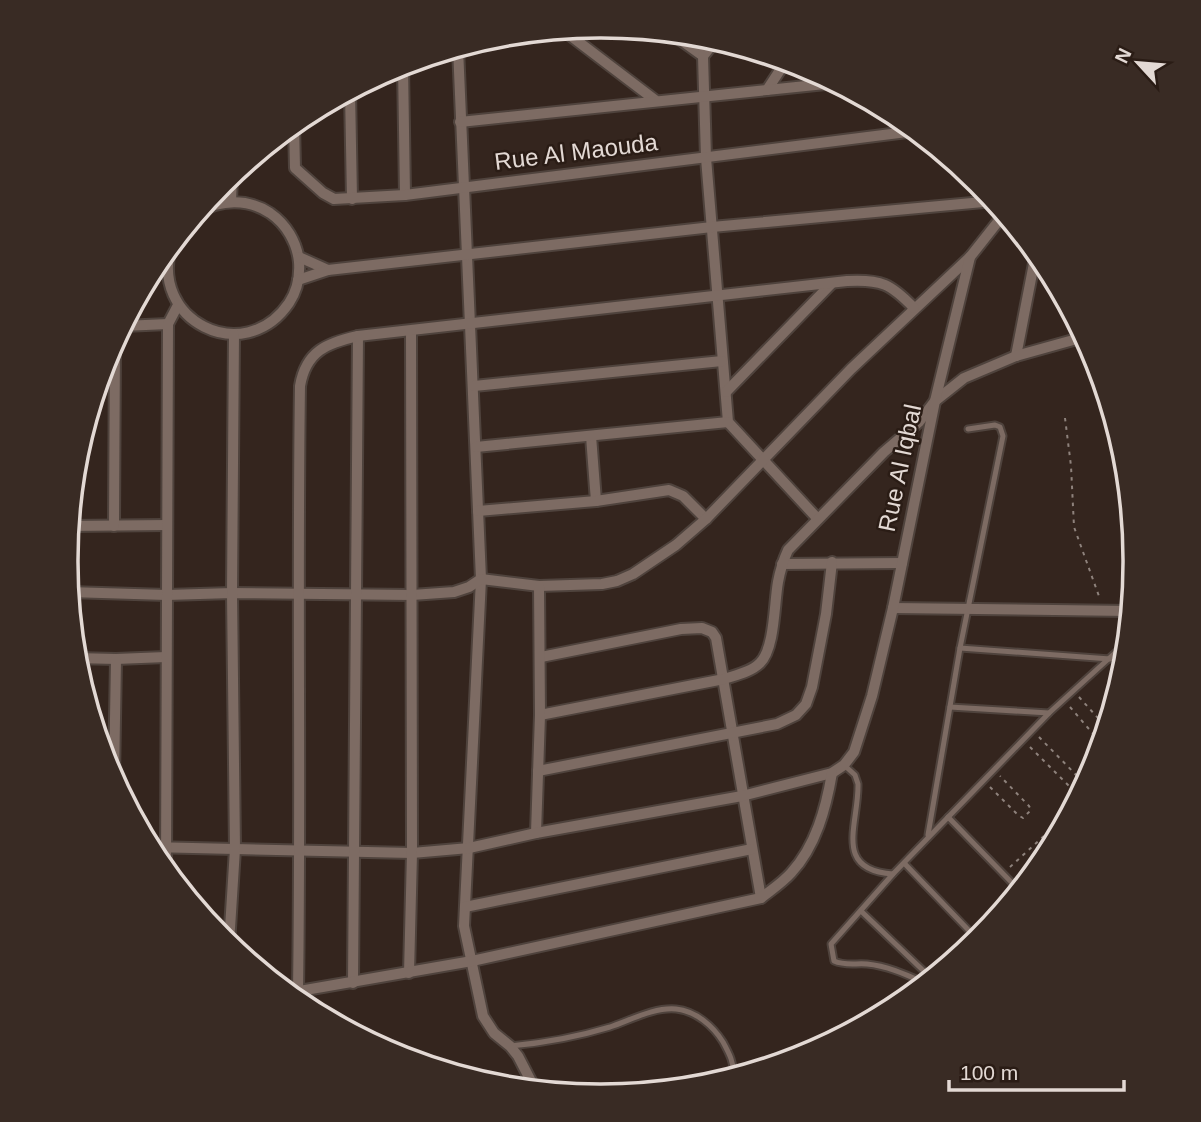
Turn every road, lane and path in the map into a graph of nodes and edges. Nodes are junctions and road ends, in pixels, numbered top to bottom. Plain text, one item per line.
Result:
1 (575, 39) edge
2 (689, 47) edge
3 (708, 50) edge
4 (703, 57) junction
5 (458, 58) edge
6 (780, 70) edge
7 (403, 77) edge
8 (816, 85) edge
9 (767, 90) junction
10 (704, 95) junction
11 (655, 100) junction
12 (350, 103) edge
13 (460, 122) junction
14 (900, 133) edge
15 (294, 138) edge
16 (706, 158) junction
17 (463, 186) junction
18 (231, 192) edge
19 (405, 195) junction
20 (352, 199) junction
21 (231, 202) junction
22 (980, 202) edge
23 (220, 203) edge
24 (998, 222) edge
25 (712, 227) junction
26 (468, 255) junction
27 (299, 257) junction
28 (970, 257) junction
29 (1033, 268) edge
30 (328, 270) junction
31 (165, 272) edge
32 (298, 280) junction
33 (831, 284) junction
34 (717, 296) junction
35 (178, 305) junction
36 (914, 308) junction
37 (168, 324) junction
38 (470, 324) junction
39 (134, 325) edge
40 (411, 331) junction
41 (234, 334) junction
42 (358, 336) junction
43 (1073, 340) edge
44 (1016, 356) junction
45 (722, 361) junction
46 (115, 369) edge
47 (474, 386) junction
48 (726, 392) junction
49 (935, 401) junction
50 (1065, 418) dead end
51 (728, 422) junction
52 (968, 429) dead end
53 (591, 436) junction
54 (476, 447) junction
55 (763, 461) junction
56 (596, 501) junction
57 (478, 511) junction
58 (817, 518) junction
59 (706, 519) junction
60 (167, 525) junction
61 (79, 526) edge
62 (114, 526) junction
63 (832, 562) junction
64 (902, 563) junction
65 (782, 564) junction
66 (481, 579) junction
67 (539, 586) junction
68 (79, 592) edge
69 (232, 593) junction
70 (298, 594) junction
71 (356, 594) junction
72 (167, 595) junction
73 (412, 595) junction
74 (892, 608) junction
75 (1105, 609) junction
76 (968, 610) junction
77 (1121, 610) edge
78 (960, 648) junction
79 (1114, 654) edge
80 (166, 657) junction
81 (541, 657) junction
82 (87, 659) edge
83 (1110, 659) junction
84 (116, 660) junction
85 (724, 679) junction
86 (1073, 691) junction
87 (1064, 699) junction
88 (950, 708) junction
89 (1049, 713) junction
90 (540, 715) junction
91 (1098, 718) edge
92 (1032, 730) junction
93 (734, 733) junction
94 (1093, 734) edge
95 (1023, 740) junction
96 (114, 752) edge
97 (844, 765) junction
98 (538, 771) junction
99 (994, 771) junction
100 (832, 773) junction
101 (1077, 775) edge
102 (984, 782) junction
103 (1071, 788) edge
104 (742, 796) junction
105 (948, 817) junction
106 (536, 833) junction
107 (1045, 835) edge
108 (928, 837) junction
109 (166, 848) joint
110 (469, 848) junction
111 (235, 849) junction
112 (752, 849) junction
113 (300, 850) junction
114 (355, 850) junction
115 (412, 853) junction
116 (904, 863) junction
117 (1004, 872) junction
118 (893, 874) junction
119 (1012, 882) edge
120 (761, 898) junction
121 (465, 907) junction
122 (861, 911) junction
123 (230, 929) edge
124 (969, 931) edge
125 (472, 961) junction
126 (924, 972) edge
127 (409, 973) junction
128 (915, 979) edge
129 (353, 983) junction
130 (293, 984) edge
131 (303, 990) edge
132 (510, 1046) junction
133 (733, 1067) edge
134 (530, 1079) edge

1 - 11 street
2 - 4 street
3 - 4 street
4 - 10 street
5 - 13 street
6 - 9 street
7 - 19 street
8 - 9 street
9 - 10 street
10 - 11 street
10 - 16 street
11 - 13 street
12 - 20 street
13 - 17 street
14 - 16 street, Rue Al Maouda
15 - 20 street, Rue Al Maouda
16 - 17 street, Rue Al Maouda
16 - 25 street
17 - 19 street, Rue Al Maouda
17 - 26 street
18 - 21 street
19 - 20 street, Rue Al Maouda
21 - 23 street
21 - 27 street
22 - 25 street
24 - 28 street, Rue Al Iqbal
25 - 26 street
25 - 34 street
26 - 30 street
26 - 38 street
27 - 30 street
27 - 32 street
28 - 36 street
28 - 49 street, Rue Al Iqbal
29 - 44 street
30 - 32 street
31 - 35 street
32 - 41 street
33 - 34 street
33 - 36 street
33 - 48 street
34 - 38 street
34 - 45 street
35 - 37 street
35 - 41 street
36 - 55 street
37 - 39 street
37 - 60 street
38 - 40 street
38 - 47 street
40 - 42 street
40 - 73 street
41 - 69 street
42 - 70 street
42 - 71 street
43 - 44 street
44 - 49 street
45 - 47 street
45 - 48 street
46 - 62 street
47 - 54 street
48 - 51 street
49 - 58 street
49 - 64 street, Rue Al Iqbal
50 - 75 path
51 - 53 street
51 - 55 street
52 - 76 lane
53 - 54 street
53 - 56 street
54 - 57 street
55 - 58 street
55 - 59 street
56 - 57 street
56 - 59 street
57 - 66 street
58 - 65 street
59 - 67 street
60 - 62 street
60 - 72 street
61 - 62 street
63 - 64 street
63 - 65 street
63 - 93 street
64 - 74 street, Rue Al Iqbal
65 - 85 street
66 - 67 street
66 - 73 street
66 - 110 street
67 - 81 street
68 - 72 street
69 - 70 street
69 - 72 street
69 - 111 street
70 - 71 street
70 - 113 street
71 - 73 street
71 - 114 street
72 - 80 street
73 - 115 street
74 - 76 street
74 - 97 street, Rue Al Iqbal
75 - 76 street
75 - 77 street
76 - 78 lane
78 - 83 lane
78 - 88 lane
79 - 83 lane
80 - 84 street
80 - 109 street
81 - 85 street
81 - 90 street
82 - 84 street
83 - 86 lane
84 - 96 street
85 - 90 street
85 - 93 street
86 - 87 lane
86 - 91 path
87 - 89 lane
87 - 94 path
88 - 89 lane
88 - 108 lane
89 - 92 lane
90 - 98 street
92 - 95 lane
92 - 101 path
93 - 98 street
93 - 104 street
95 - 99 lane
95 - 103 path
97 - 100 street
97 - 118 lane
98 - 106 street
99 - 102 lane
99 - 102 path
100 - 104 street
100 - 120 street
102 - 105 lane
104 - 106 street
104 - 112 street
105 - 108 lane
105 - 117 lane
106 - 110 street
107 - 117 path
108 - 116 lane
109 - 111 street
110 - 115 street
110 - 121 street
111 - 113 street
111 - 123 street
112 - 120 street
112 - 121 street
113 - 114 street
113 - 130 street
114 - 115 street
114 - 129 street
115 - 127 street
116 - 118 lane
116 - 124 lane
117 - 119 lane
118 - 122 lane
120 - 125 street
121 - 125 street
122 - 126 lane
122 - 128 lane
125 - 127 street
125 - 132 street
127 - 129 street
129 - 131 street
132 - 133 lane
132 - 134 street

